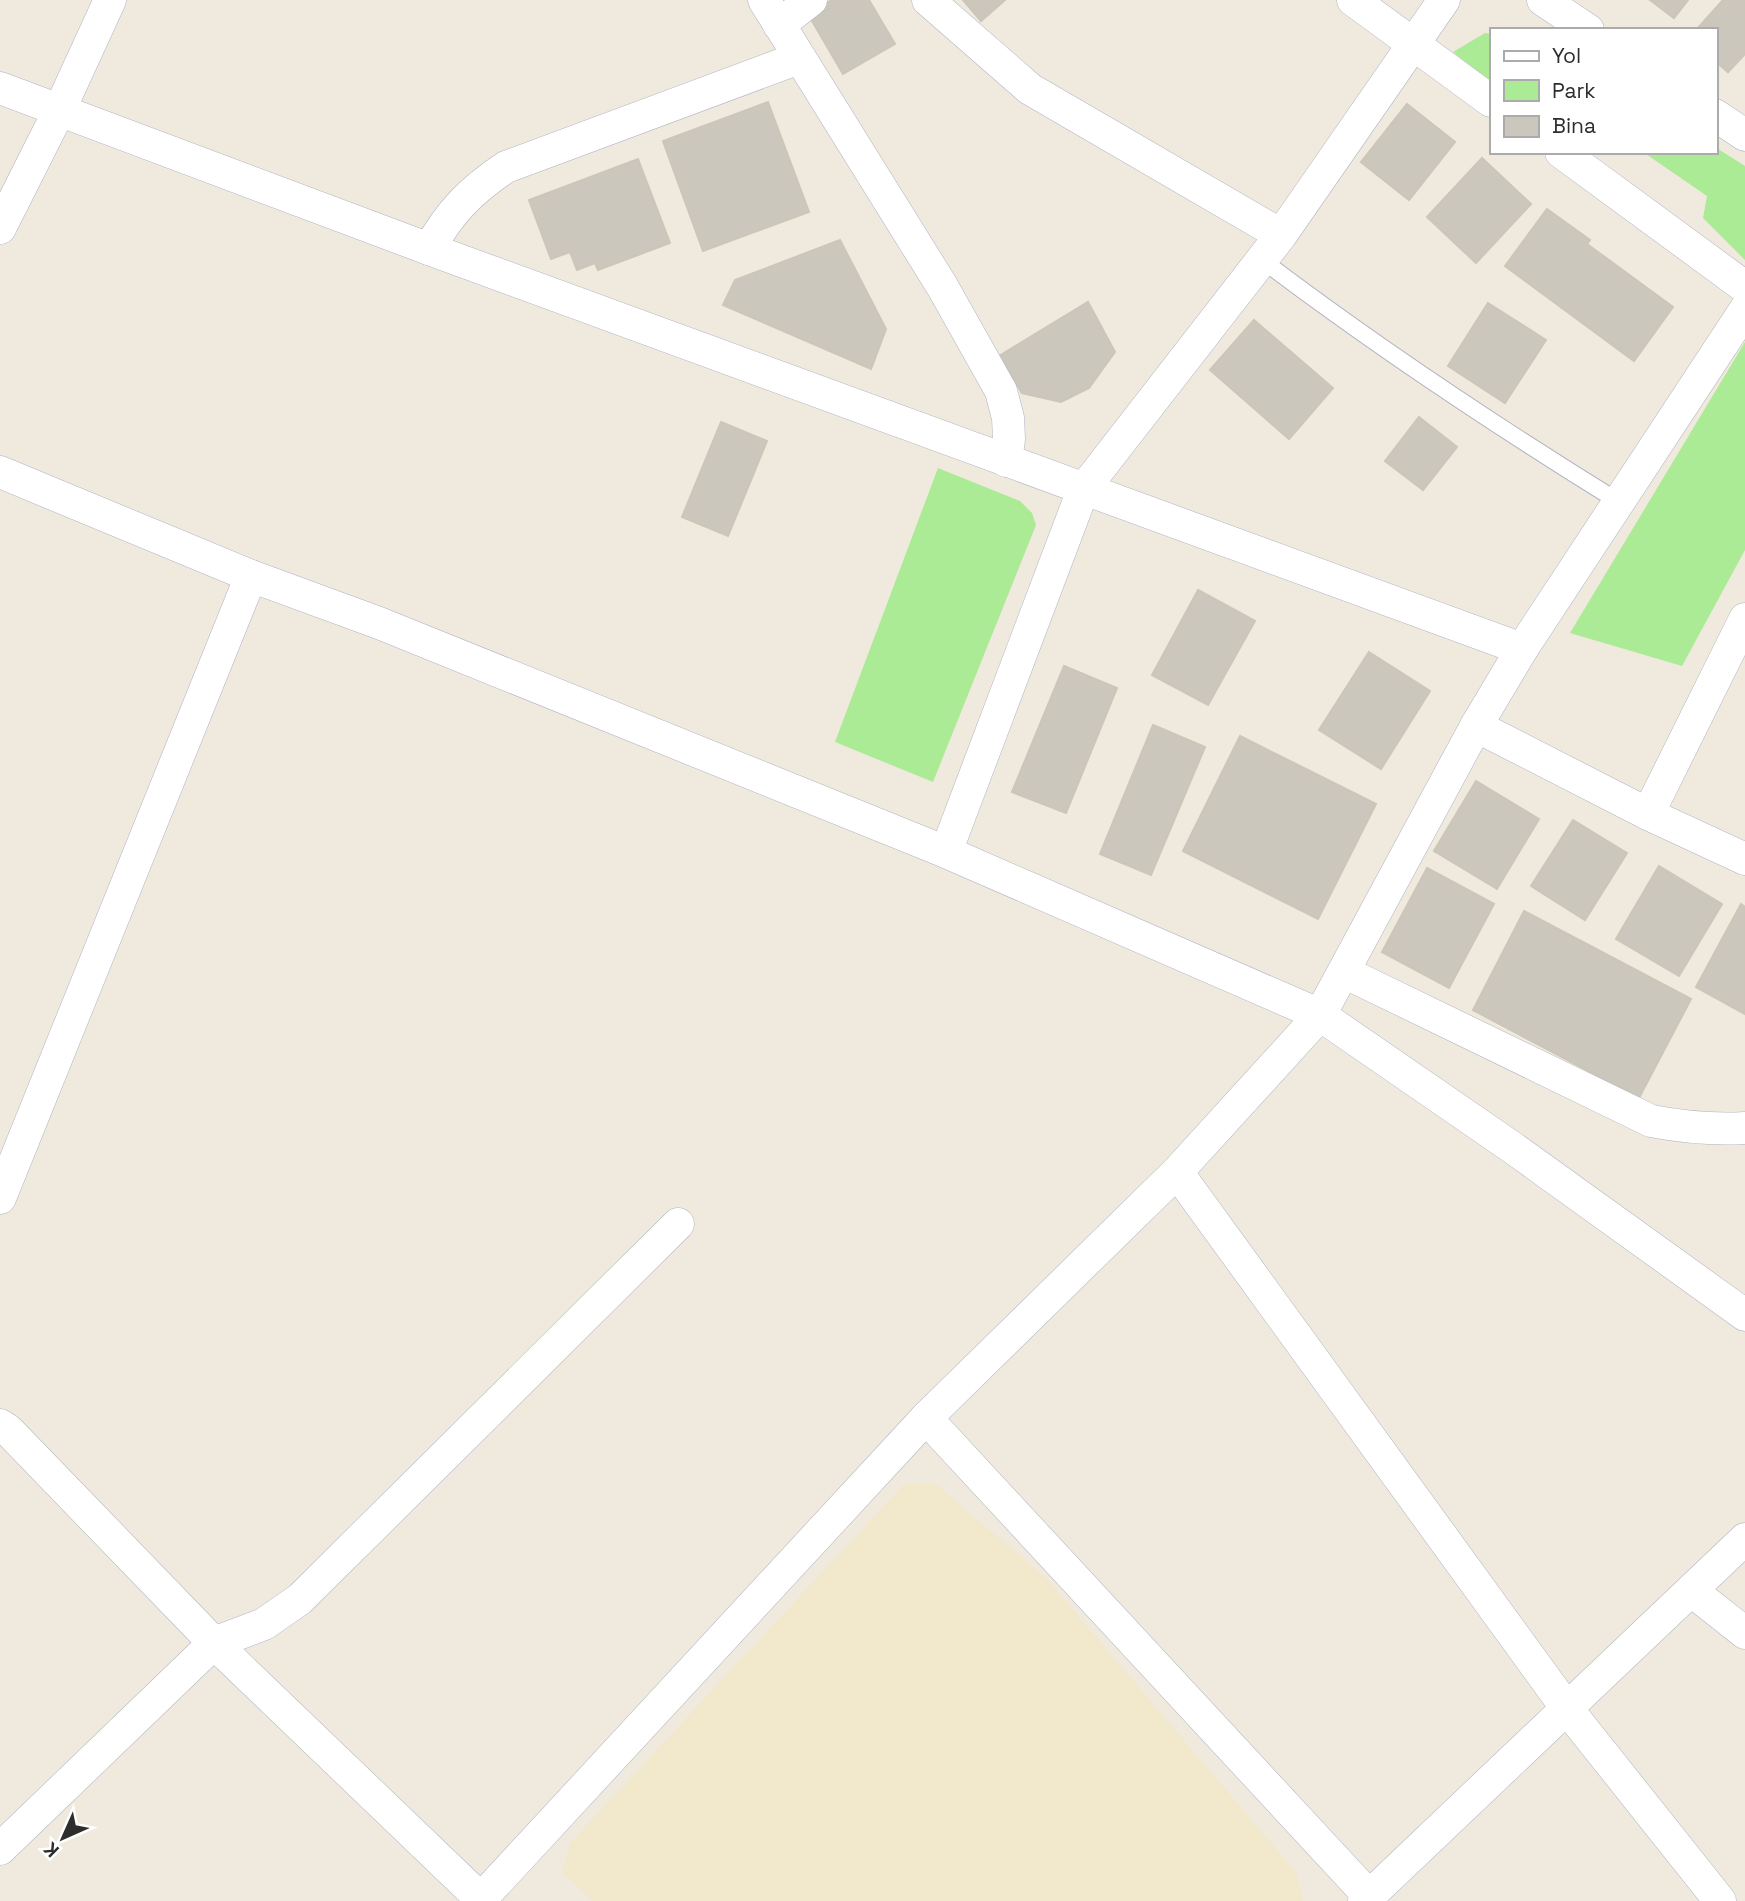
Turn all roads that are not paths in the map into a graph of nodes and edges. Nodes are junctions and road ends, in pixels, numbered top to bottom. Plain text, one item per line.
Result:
1 (110, 0) edge
2 (811, 0) edge
3 (928, 0) edge
4 (1353, 0) edge
5 (1444, 0) edge
6 (1543, 0) edge
7 (771, 13) edge
8 (1585, 28) edge
9 (1414, 44) junction
10 (799, 58) junction
11 (0, 88) edge
12 (1490, 100) edge
13 (60, 109) junction
14 (1717, 116) edge
15 (1745, 135) edge
16 (1564, 154) edge
17 (0, 228) edge
18 (1281, 235) junction
19 (429, 249) junction
20 (1262, 260) junction
21 (1745, 287) edge
22 (1745, 310) edge
23 (1006, 461) junction
24 (0, 472) edge
25 (1083, 490) junction
26 (1619, 502) junction
27 (251, 576) junction
28 (1745, 619) edge
29 (1522, 649) junction
30 (1476, 726) junction
31 (1648, 814) junction
32 (946, 852) junction
33 (1745, 859) edge
34 (1344, 972) junction
35 (1320, 1015) junction
36 (1745, 1128) edge
37 (1177, 1172) junction
38 (0, 1198) edge
39 (678, 1224) dead end
40 (1745, 1315) edge
41 (926, 1418) junction
42 (0, 1425) edge
43 (1745, 1539) edge
44 (1692, 1591) junction
45 (1745, 1633) edge
46 (214, 1643) junction
47 (1568, 1710) junction
48 (0, 1849) edge
49 (1367, 1898) edge
50 (482, 1900) edge
51 (1720, 1901) edge

1 - 13 street
2 - 7 street
3 - 18 street
4 - 9 street
5 - 9 street
6 - 8 street
7 - 10 street
9 - 12 street
9 - 18 street
10 - 19 street
10 - 23 street
11 - 13 street
13 - 17 street
13 - 19 street
14 - 15 street
16 - 21 street
18 - 20 street
19 - 23 street
20 - 25 street
20 - 26 lane
22 - 26 street
23 - 25 street
24 - 27 street
25 - 29 street
25 - 32 street
26 - 29 street
27 - 32 street
27 - 38 street
28 - 31 street
29 - 30 street
30 - 31 street
30 - 34 street
31 - 33 street
32 - 35 street
34 - 35 street
34 - 36 street
35 - 37 street
35 - 40 street
37 - 41 street
37 - 47 street
39 - 46 street
41 - 49 street
41 - 50 street
42 - 46 street
43 - 44 street
44 - 45 street
44 - 47 street
46 - 48 street
46 - 50 street
47 - 49 street
47 - 51 street

